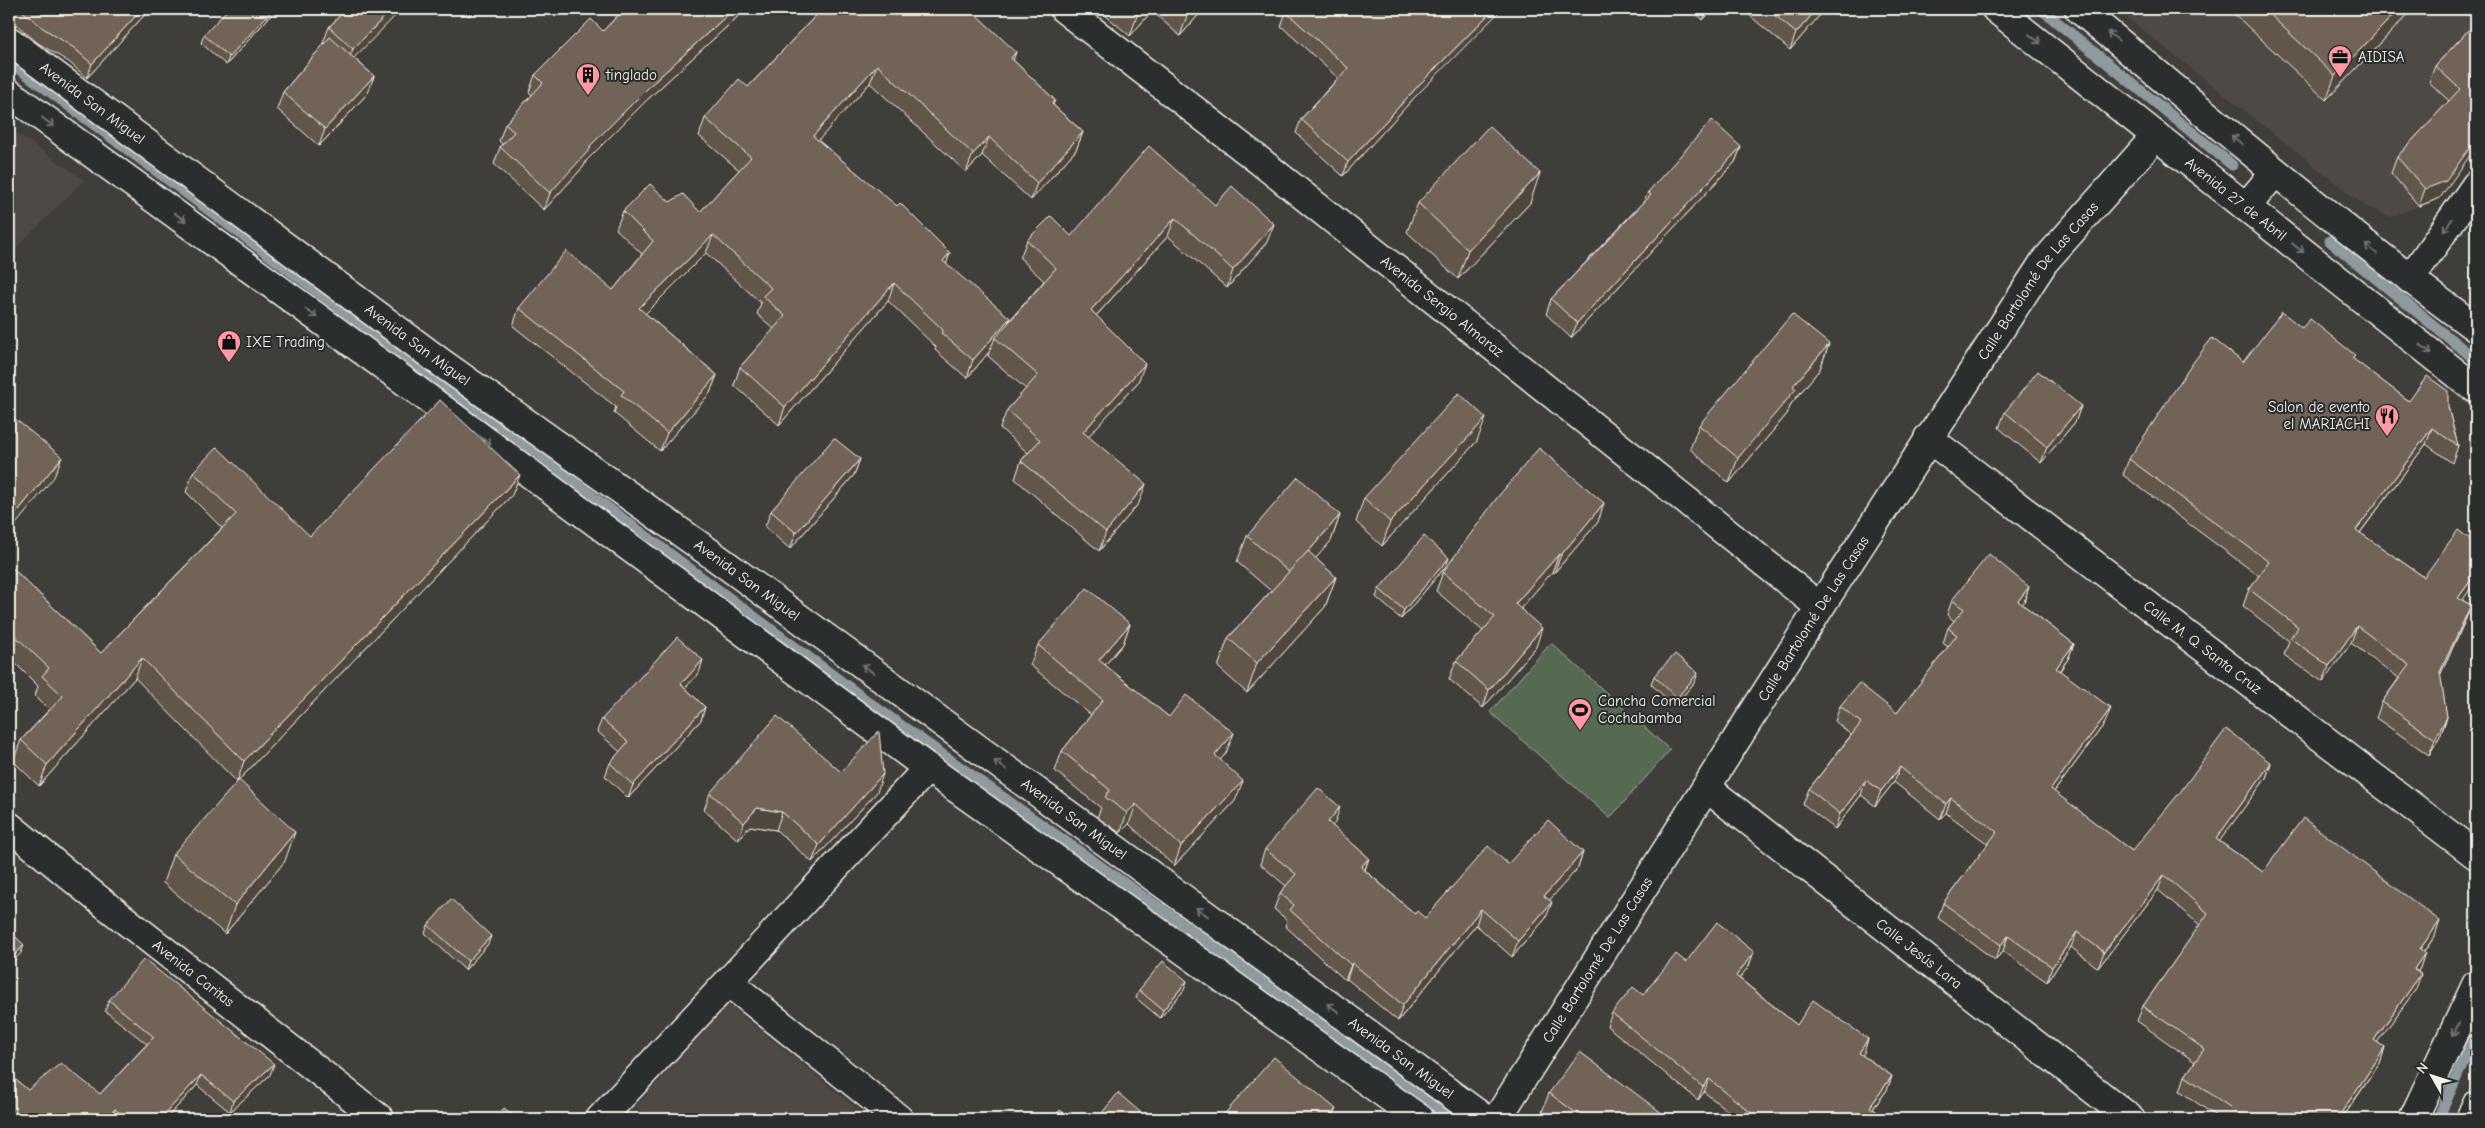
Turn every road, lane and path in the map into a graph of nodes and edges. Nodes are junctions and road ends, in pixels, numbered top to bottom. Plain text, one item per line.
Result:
1 (1064, 9) edge
2 (1996, 9) edge
3 (2079, 9) edge
4 (9, 41) edge
5 (9, 93) edge
6 (2156, 136) junction
7 (2275, 172) junction
8 (2476, 185) edge
9 (2246, 207) junction
10 (2410, 279) junction
11 (2476, 328) edge
12 (2476, 389) edge
13 (1928, 438) junction
14 (1820, 607) junction
15 (928, 768) junction
16 (1707, 788) junction
17 (9, 826) edge
18 (2476, 855) edge
19 (728, 982) junction
20 (2476, 985) edge
21 (2476, 1105) edge
22 (380, 1119) edge
23 (600, 1119) edge
24 (899, 1119) edge
25 (1420, 1119) edge
26 (1485, 1119) edge
27 (1497, 1119) edge
28 (2131, 1119) edge
29 (2413, 1119) edge
30 (2470, 1119) edge

1 - 14 street, Avenida Sergio Almaraz
2 -> 6 street, Avenida 27 de Abril
7 -> 3 street
26 -> 4 street, Avenida San Miguel
5 -> 15 street
6 - 9 street, Avenida 27 de Abril
6 - 13 street, Calle Bartolomé De Las Casas
7 - 9 street
10 -> 7 street
8 -> 10 street
9 -> 12 street, Avenida 27 de Abril
10 - 11 street
13 - 14 street, Calle Bartolomé De Las Casas
13 - 18 street, Calle M. Q. Santa Cruz
14 - 16 street, Calle Bartolomé De Las Casas
15 - 19 street
15 - 25 street
16 - 27 street, Calle Bartolomé De Las Casas
16 - 28 street, Calle Jesús Lara
17 - 22 street, Avenida Caritas
19 - 23 street
19 - 24 street
20 -> 29 street
21 - 30 street

